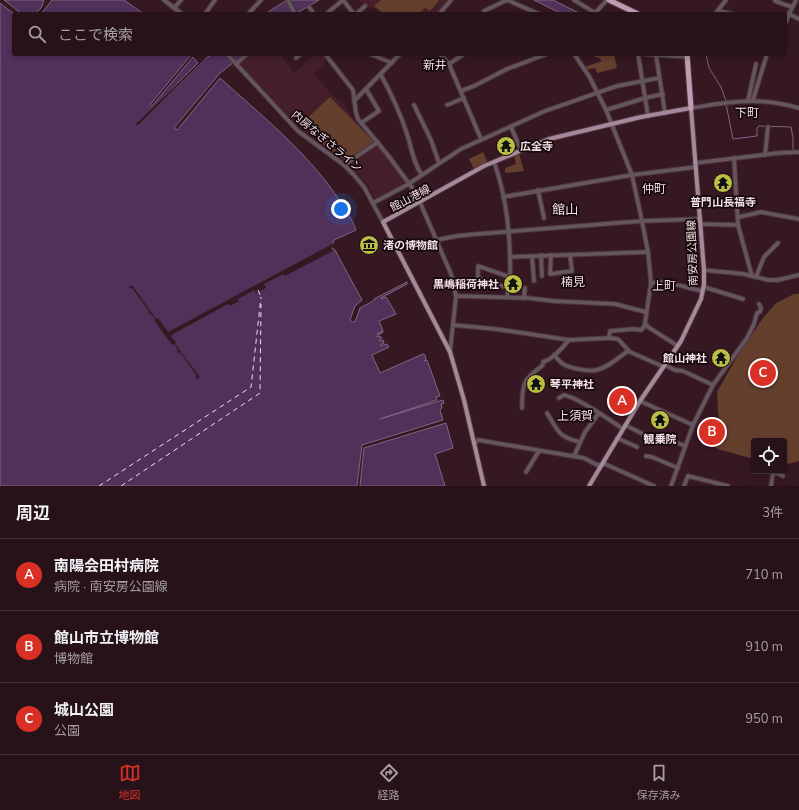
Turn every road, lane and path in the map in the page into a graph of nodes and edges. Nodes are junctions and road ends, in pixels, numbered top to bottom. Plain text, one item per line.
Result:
1 (164, 0) edge
2 (181, 0) edge
3 (215, 0) edge
4 (261, 0) edge
5 (288, 0) edge
6 (343, 0) edge
7 (451, 0) edge
8 (574, 0) edge
9 (608, 0) edge
10 (726, 0) edge
11 (775, 0) edge
12 (796, 0) edge
13 (365, 6) dead end
14 (309, 7) dead end
15 (792, 7) junction
16 (174, 8) junction
17 (484, 11) dead end
18 (179, 12) edge
19 (206, 12) edge
20 (250, 12) edge
21 (294, 12) edge
22 (313, 12) edge
23 (328, 12) edge
24 (353, 12) edge
25 (358, 12) edge
26 (441, 12) edge
27 (534, 12) edge
28 (593, 12) edge
29 (598, 12) edge
30 (634, 12) edge
31 (717, 12) edge
32 (789, 14) junction
33 (787, 19) edge
34 (799, 19) edge
35 (229, 56) edge
36 (244, 56) edge
37 (298, 56) edge
38 (326, 56) edge
39 (375, 56) edge
40 (398, 56) edge
41 (442, 56) edge
42 (461, 56) edge
43 (541, 56) edge
44 (575, 56) edge
45 (638, 56) edge
46 (656, 56) edge
47 (687, 56) edge
48 (766, 56) edge
49 (296, 58) dead end
50 (235, 63) junction
51 (392, 63) junction
52 (449, 64) junction
53 (756, 64) dead end
54 (381, 75) junction
55 (659, 78) junction
56 (642, 81) junction
57 (366, 89) junction
58 (461, 91) junction
59 (598, 93) junction
60 (663, 94) junction
61 (464, 98) junction
62 (646, 98) junction
63 (748, 100) junction
64 (753, 100) junction
65 (354, 101) junction
66 (414, 105) dead end
67 (448, 105) dead end
68 (691, 108) junction
69 (799, 108) edge
70 (606, 110) junction
71 (665, 112) junction
72 (648, 116) junction
73 (361, 124) junction
74 (611, 125) junction
75 (511, 127) junction
76 (768, 127) dead end
77 (481, 139) junction
78 (378, 142) junction
79 (521, 150) junction
80 (799, 152) edge
81 (765, 155) junction
82 (734, 158) junction
83 (494, 162) junction
84 (439, 163) junction
85 (344, 165) junction
86 (695, 165) junction
87 (422, 175) junction
88 (632, 175) junction
89 (409, 183) junction
90 (538, 190) junction
91 (503, 197) junction
92 (421, 202) junction
93 (374, 203) junction
94 (739, 217) junction
95 (544, 218) dead end
96 (700, 219) junction
97 (799, 219) edge
98 (642, 221) junction
99 (383, 222) junction
100 (700, 224) junction
101 (738, 225) junction
102 (508, 232) junction
103 (436, 240) junction
104 (778, 243) dead end
105 (648, 252) junction
106 (570, 254) junction
107 (541, 255) junction
108 (551, 255) junction
109 (532, 256) junction
110 (510, 257) junction
111 (704, 270) junction
112 (542, 276) dead end
113 (799, 276) edge
114 (510, 277) junction
115 (754, 277) junction
116 (534, 281) dead end
117 (651, 283) junction
118 (508, 288) junction
119 (525, 288) dead end
120 (703, 289) junction
121 (456, 296) junction
122 (507, 297) junction
123 (524, 298) junction
124 (743, 299) dead end
125 (759, 304) dead end
126 (646, 312) junction
127 (645, 323) junction
128 (453, 325) junction
129 (609, 338) junction
130 (569, 340) junction
131 (678, 346) junction
132 (628, 351) junction
133 (450, 352) junction
134 (554, 355) junction
135 (665, 366) junction
136 (713, 384) junction
137 (559, 398) dead end
138 (640, 401) junction
139 (522, 408) dead end
140 (547, 413) dead end
141 (599, 413) junction
142 (693, 425) junction
143 (624, 427) junction
144 (647, 436) dead end
145 (618, 438) junction
146 (671, 440) dead end
147 (580, 442) junction
148 (474, 444) junction
149 (685, 446) junction
150 (637, 447) dead end
151 (539, 451) junction
152 (574, 456) junction
153 (646, 456) dead end
154 (602, 464) junction
155 (678, 468) junction
156 (526, 472) dead end
157 (783, 476) dead end
158 (484, 486) edge
159 (589, 486) edge
160 (653, 486) edge
161 (671, 486) edge
162 (684, 486) edge
163 (728, 486) edge
164 (771, 486) edge

1 - 16 street
2 - 16 street
3 - 19 street
4 - 20 street
5 - 21 street
6 - 23 street
6 - 24 street
7 - 26 street
8 - 28 street
9 - 29 street
9 - 30 highway
10 - 31 street
11 - 15 street
12 - 15 street
13 - 25 street
14 - 22 street
15 - 32 street
16 - 18 street
17 - 27 street
32 - 33 street
32 - 34 street
35 - 50 street, 内房なぎさライン
36 - 50 street
37 - 49 street
38 - 65 street
39 - 51 street
40 - 51 street
41 - 52 street
42 - 52 street
43 - 58 street
44 - 59 street
45 - 56 street
46 - 55 street
47 - 68 highway
48 - 64 street
50 - 85 street, 内房なぎさライン
51 - 54 street
52 - 58 street
53 - 63 street
54 - 57 street
54 - 87 street
55 - 56 street
55 - 60 street
56 - 59 street
56 - 62 street
57 - 65 street
57 - 73 street
58 - 61 street
59 - 70 street
59 - 75 street
60 - 62 street
60 - 71 street
61 - 67 street
61 - 77 street
62 - 70 street
62 - 72 street
63 - 64 street
63 - 68 street
64 - 69 street
65 - 73 street
66 - 84 street
68 - 71 main road, 館山港線
68 - 86 main road, 南安房公園線
70 - 74 street
71 - 72 main road, 館山港線
72 - 74 main road, 館山港線
73 - 78 street
74 - 79 main road, 館山港線
74 - 88 street
75 - 77 street
75 - 79 street
76 - 81 street
77 - 84 street
78 - 85 street
78 - 89 street
79 - 83 main road, 館山港線
80 - 81 street
81 - 82 street
82 - 86 street
82 - 94 street
83 - 91 street
83 - 92 main road, 館山港線
84 - 87 street
85 - 93 street, 内房なぎさライン
86 - 88 street
86 - 96 main road, 南安房公園線
87 - 89 street
88 - 90 street
88 - 98 street
89 - 92 street
89 - 93 street
90 - 91 street
90 - 95 street
91 - 102 street
92 - 99 main road, 館山港線
92 - 103 street
93 - 99 street, 内房なぎさライン
94 - 97 street
94 - 101 street
96 - 98 street
96 - 100 main road, 南安房公園線
98 - 102 street
98 - 105 street
99 - 133 main road, 館山港線
100 - 101 street
100 - 111 main road, 南安房公園線
101 - 115 street
102 - 103 street
102 - 110 street
103 - 121 street
104 - 115 street
105 - 106 street
105 - 117 street
106 - 108 street
106 - 108 street
107 - 108 street
107 - 109 street
107 - 112 street
109 - 110 street
109 - 116 street
110 - 114 street
111 - 115 street
111 - 120 main road, 南安房公園線
113 - 115 street
114 - 118 street
114 - 118 street
117 - 120 street
117 - 126 street
118 - 122 street
119 - 123 street
120 - 124 street
120 - 131 main road, 南安房公園線
121 - 122 street
121 - 128 street
122 - 123 street
123 - 126 street
125 - 136 street
126 - 127 street
127 - 129 street
127 - 131 street
128 - 130 street
128 - 133 street
129 - 130 street
129 - 132 street
130 - 134 street
131 - 135 main road, 南安房公園線
132 - 134 street
132 - 135 street
133 - 148 main road, 館山港線
134 - 139 street
135 - 136 street
135 - 138 main road, 南安房公園線
136 - 142 street
137 - 141 street
138 - 142 street
138 - 143 main road, 南安房公園線
140 - 147 street
141 - 143 street
141 - 147 street
142 - 149 street
143 - 144 street
143 - 145 main road, 南安房公園線
145 - 150 street
145 - 154 main road, 南安房公園線
146 - 149 street
147 - 152 street
148 - 151 street
148 - 158 main road, 館山港線
149 - 155 street
151 - 152 street
151 - 156 street
152 - 154 street
153 - 155 street
154 - 159 main road, 南安房公園線
154 - 160 street
155 - 161 street
157 - 164 street
162 - 163 street

